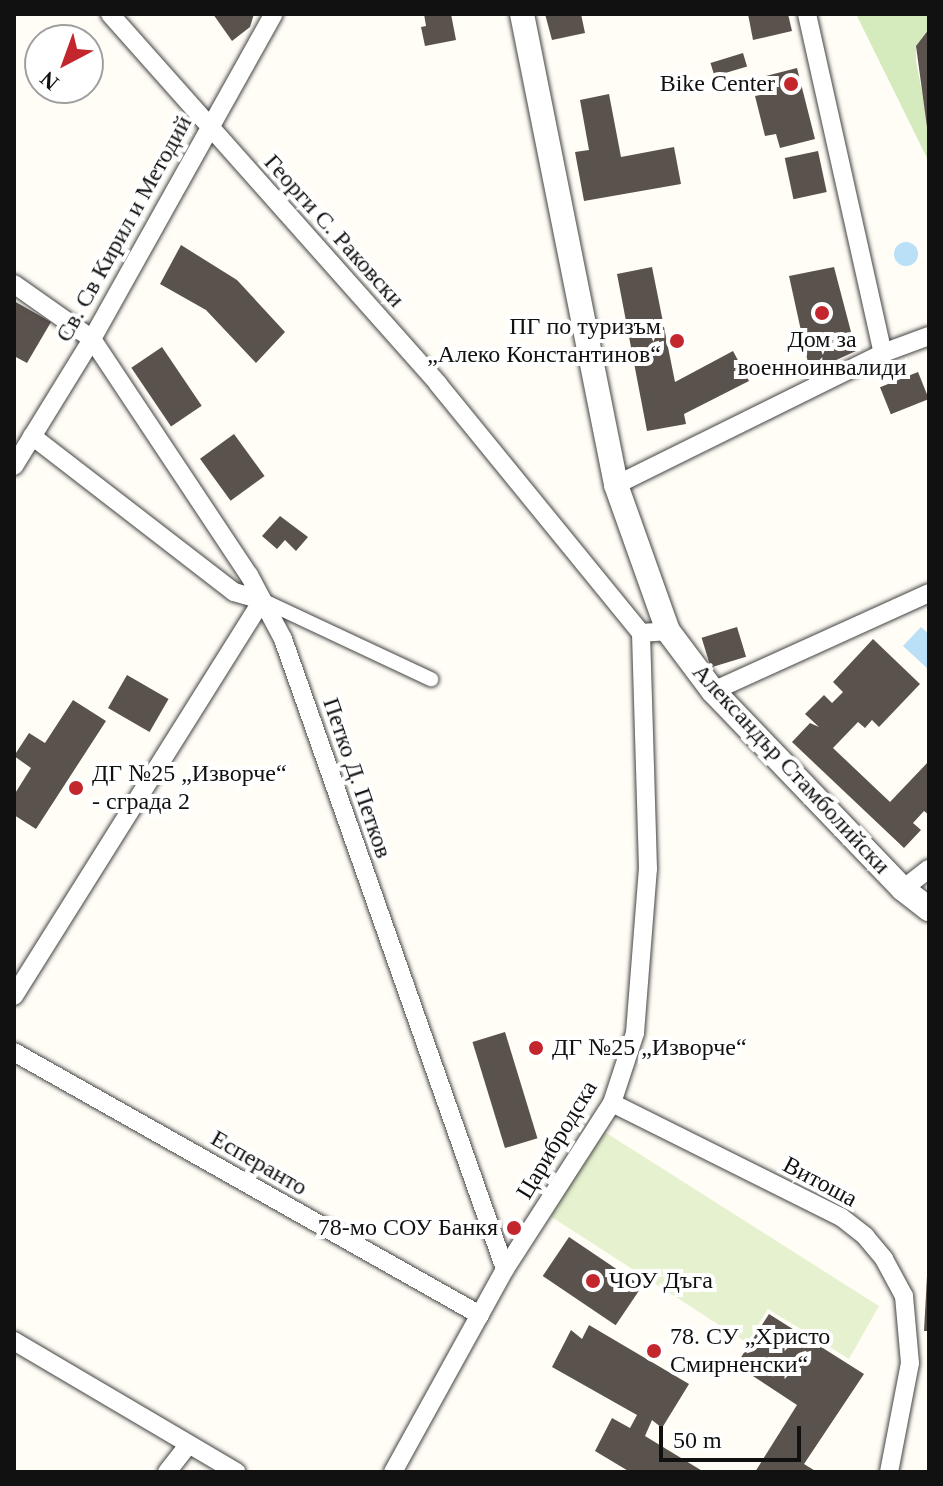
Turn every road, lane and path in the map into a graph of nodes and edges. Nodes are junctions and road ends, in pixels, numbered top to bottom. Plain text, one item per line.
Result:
1 (110, 14) edge
2 (522, 14) edge
3 (807, 14) edge
4 (272, 15) edge
5 (209, 127) junction
6 (14, 284) edge
7 (92, 339) junction
8 (928, 339) edge
9 (883, 353) junction
10 (32, 436) junction
11 (14, 466) edge
12 (616, 485) junction
13 (929, 593) edge
14 (262, 600) junction
15 (668, 631) junction
16 (641, 633) junction
17 (431, 679) dead end
18 (713, 691) junction
19 (929, 869) edge
20 (903, 889) junction
21 (929, 909) edge
22 (14, 996) edge
23 (14, 1052) edge
24 (612, 1103) junction
25 (505, 1269) junction
26 (480, 1315) junction
27 (14, 1341) edge
28 (188, 1445) junction
29 (167, 1472) edge
30 (236, 1472) edge
31 (393, 1472) edge
32 (889, 1472) edge

1 - 5 street, Георги С. Раковски
2 - 12 street, Александър Стамболийски
3 - 9 street
4 - 5 street, Св. Св Кирил и Методий
5 - 7 street, Св. Св Кирил и Методий
5 - 16 street, Георги С. Раковски
6 - 7 street
7 - 10 street, Св. Св Кирил и Методий
7 - 14 street, Петко Д. Петков
8 - 9 street
9 - 12 street
10 - 11 street, Св. Св Кирил и Методий
10 - 14 street
12 - 15 street, Александър Стамболийски
13 - 18 street
14 - 17 street
14 - 22 street
14 - 25 street, Петко Д. Петков
15 - 16 street
15 - 18 street, Александър Стамболийски
16 - 24 street, Царибродска
18 - 20 street, Александър Стамболийски
19 - 20 street
20 - 21 street, Александър Стамболийски
23 - 26 street, Есперанто
24 - 25 street, Царибродска
24 - 32 street, Витоша
25 - 26 street, Царибродска
26 - 31 street, Царибродска
27 - 28 street
28 - 29 street
28 - 30 street

